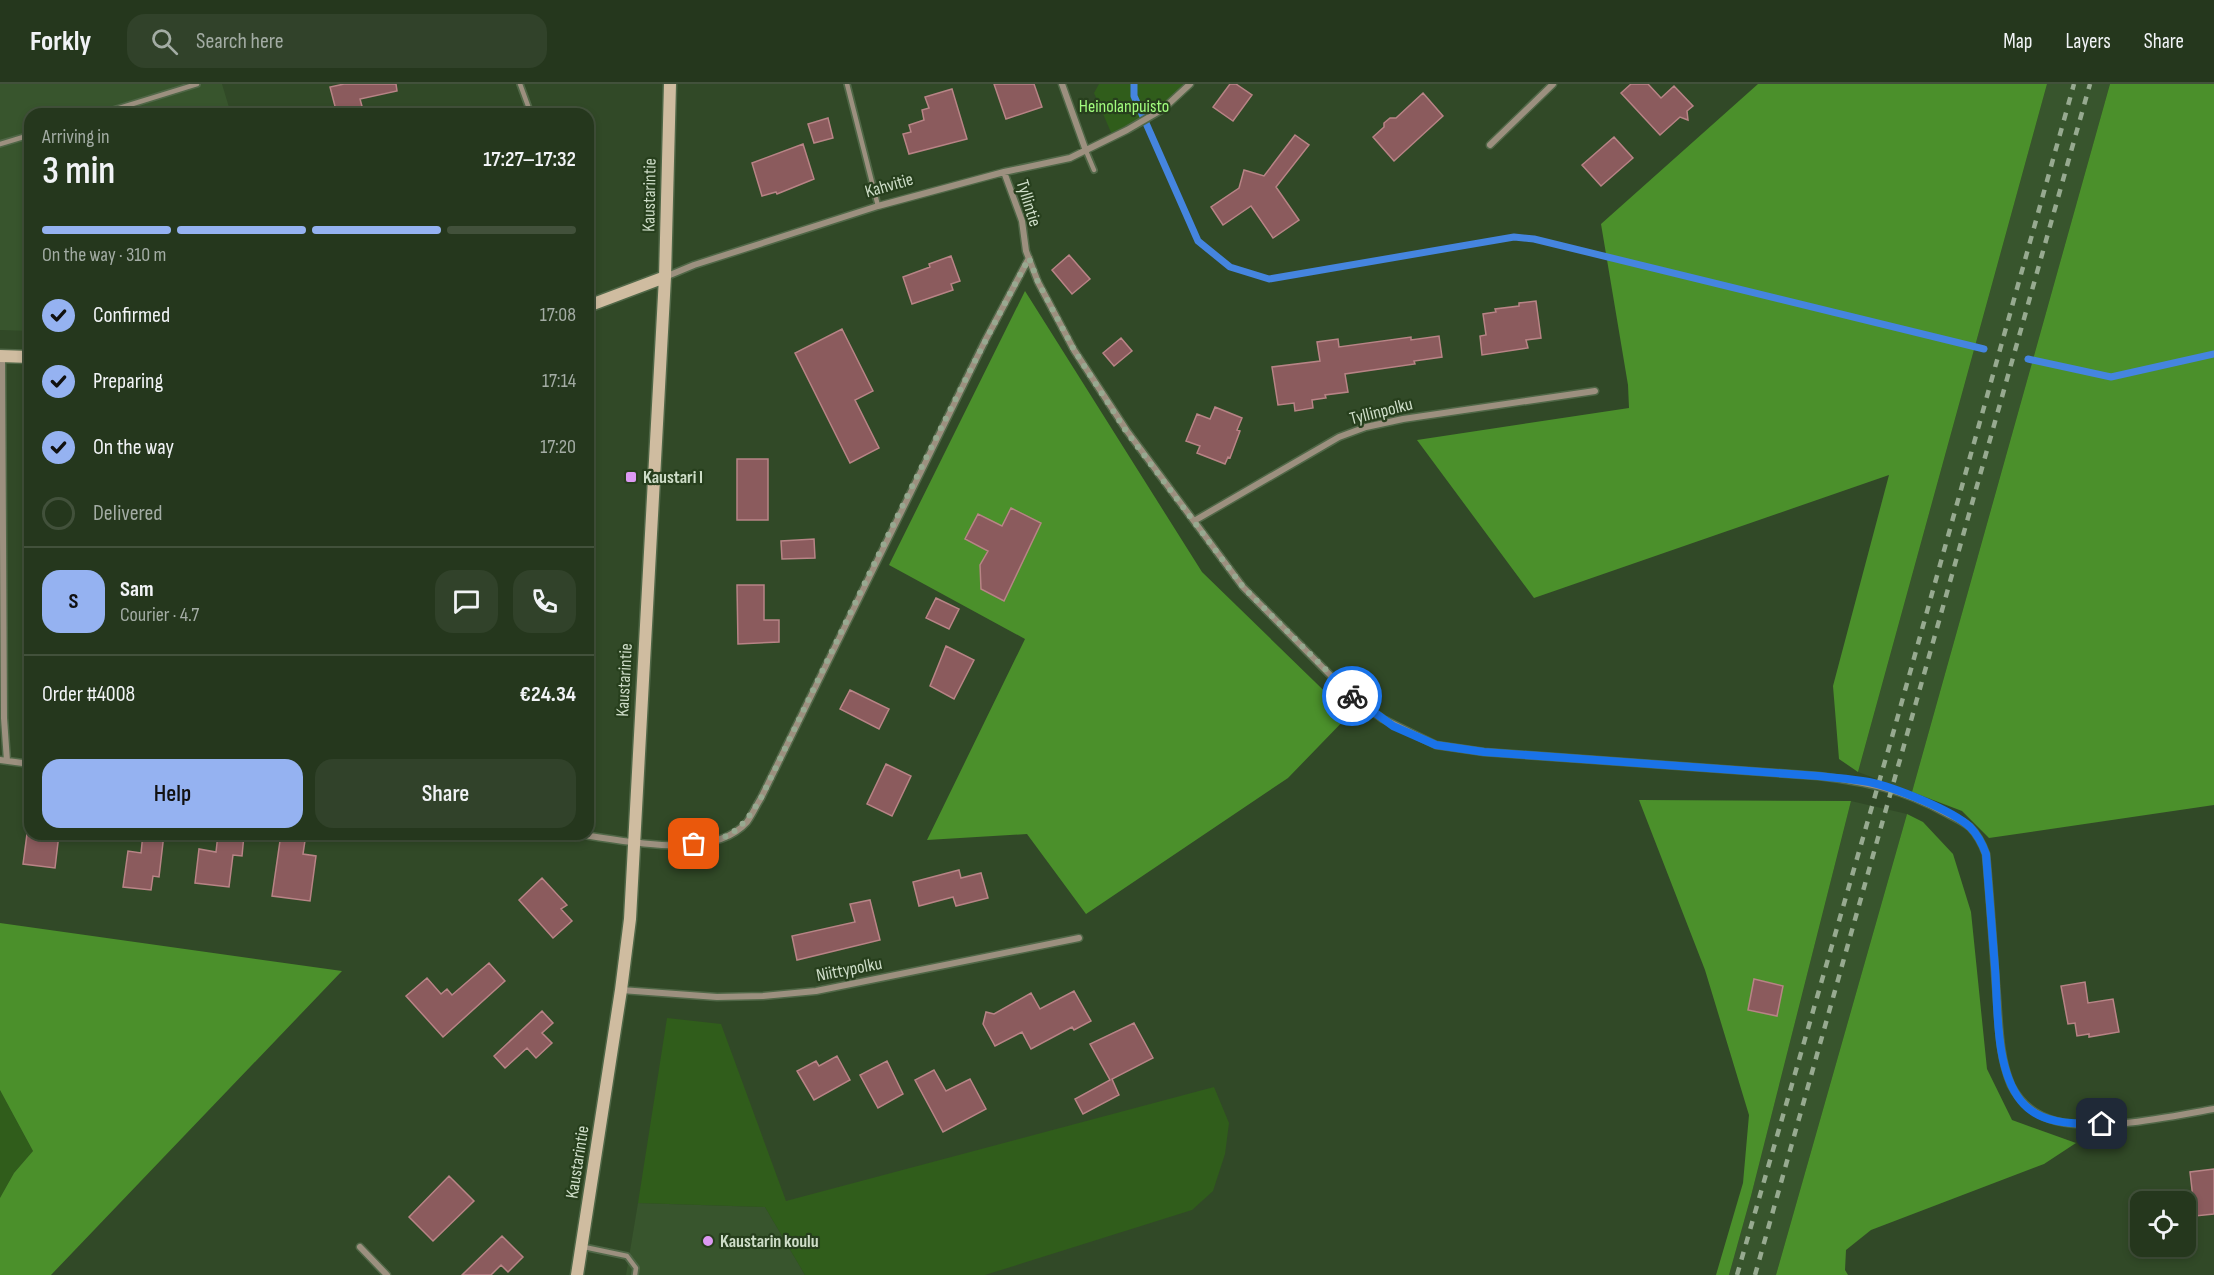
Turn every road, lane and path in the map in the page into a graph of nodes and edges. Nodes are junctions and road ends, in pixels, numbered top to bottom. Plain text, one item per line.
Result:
1 (197, 84) edge
2 (520, 84) edge
3 (670, 84) edge
4 (847, 84) edge
5 (1062, 84) edge
6 (1190, 84) edge
7 (1553, 84) edge
8 (119, 108) edge
9 (529, 108) edge
10 (24, 137) edge
11 (0, 144) edge
12 (1490, 145) dead end
13 (1086, 151) junction
14 (1094, 170) dead end
15 (1004, 172) junction
16 (878, 206) junction
17 (1029, 258) junction
18 (665, 277) junction
19 (594, 302) edge
20 (1, 356) edge
21 (24, 357) edge
22 (1595, 391) dead end
23 (1194, 521) junction
24 (3, 761) edge
25 (24, 763) edge
26 (594, 837) edge
27 (633, 842) junction
28 (1079, 938) dead end
29 (621, 990) junction
30 (2214, 1109) edge
31 (582, 1247) junction
32 (360, 1248) dead end
33 (387, 1275) edge
34 (578, 1275) edge
35 (635, 1275) edge

1 - 8 lane
2 - 9 lane
3 - 18 street, Kaustarintie
4 - 16 lane
5 - 13 street
6 - 13 street, Kahvitie
7 - 12 street
10 - 11 lane
13 - 14 lane
13 - 15 street, Kahvitie
15 - 16 street, Kahvitie
15 - 17 street, Tyllintie
16 - 18 street, Kahvitie
17 - 23 street, Tyllintie
17 - 27 street
18 - 19 street, Kahvitie
18 - 27 street, Kaustarintie
20 - 21 street
20 - 24 street
22 - 23 street, Tyllinpolku
23 - 30 street, Tyllintie
24 - 25 street
26 - 27 street
27 - 29 street, Kaustarintie
28 - 29 street, Niittypolku
29 - 31 street, Kaustarintie
31 - 34 street, Kaustarintie
31 - 35 lane
32 - 33 street

